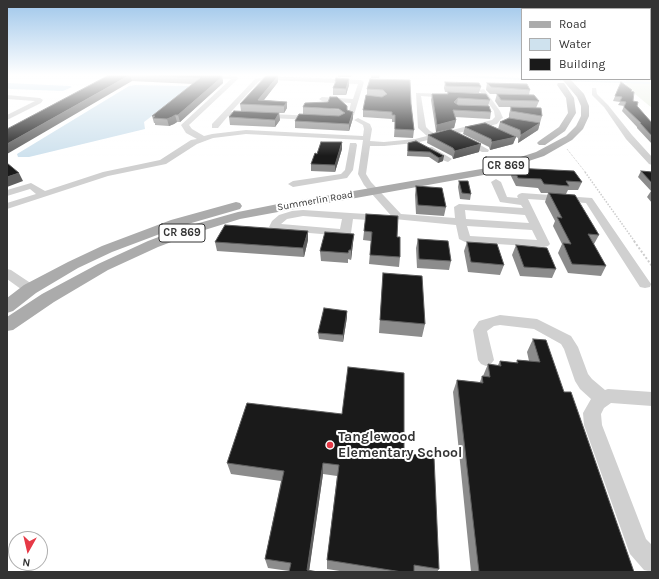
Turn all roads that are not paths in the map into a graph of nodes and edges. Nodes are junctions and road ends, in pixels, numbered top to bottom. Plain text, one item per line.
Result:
1 (39, 102) edge
2 (210, 102) edge
3 (237, 102) edge
4 (357, 102) edge
5 (419, 102) edge
6 (493, 102) edge
7 (571, 102) edge
8 (584, 102) edge
9 (602, 102) edge
10 (485, 109) edge
11 (500, 110) junction
12 (226, 114) junction
13 (292, 117) junction
14 (7, 118) edge
15 (323, 118) edge
16 (215, 126) dead end
17 (482, 126) junction
18 (284, 130) dead end
19 (495, 132) edge
20 (451, 133) junction
21 (435, 136) junction
22 (203, 139) junction
23 (415, 141) junction
24 (304, 142) dead end
25 (365, 142) junction
26 (353, 145) junction
27 (485, 150) dead end
28 (448, 159) dead end
29 (652, 162) edge
30 (496, 182) dead end
31 (293, 184) dead end
32 (371, 187) junction
33 (7, 193) edge
34 (43, 194) junction
35 (7, 206) edge
36 (527, 207) junction
37 (348, 216) junction
38 (398, 217) junction
39 (461, 222) junction
40 (536, 227) junction
41 (7, 273) edge
42 (645, 284) dead end
43 (30, 289) junction
44 (7, 303) edge
45 (7, 308) edge
46 (7, 325) edge
47 (486, 360) dead end
48 (603, 399) junction
49 (652, 399) edge
50 (652, 562) edge

1 - 14 street
2 - 22 street
3 - 12 street
4 - 25 street
5 - 21 street
6 - 11 street
7 - 32 main road, Summerlin Road / CR 869
8 - 32 main road, Summerlin Road / CR 869
9 - 29 street
10 - 11 street
11 - 17 street
12 - 13 street
12 - 16 street
13 - 15 street
13 - 18 street
17 - 19 street
17 - 20 street
20 - 21 street
20 - 27 street
21 - 23 street
22 - 25 street
22 - 34 street
23 - 25 street
23 - 28 street
24 - 26 street
25 - 26 street
25 - 32 street
26 - 31 street
30 - 36 street
32 - 38 street
32 - 43 main road, Summerlin Road / CR 869
32 - 46 main road, Summerlin Road / CR 869
33 - 34 street
34 - 35 street
36 - 39 street
36 - 40 street
36 - 42 street
37 - 37 street
37 - 38 street
38 - 39 street
39 - 40 street
39 - 40 street
41 - 43 street
43 - 44 main road
43 - 45 main road, Summerlin Road / CR 869
47 - 48 street
48 - 49 street
48 - 50 street

